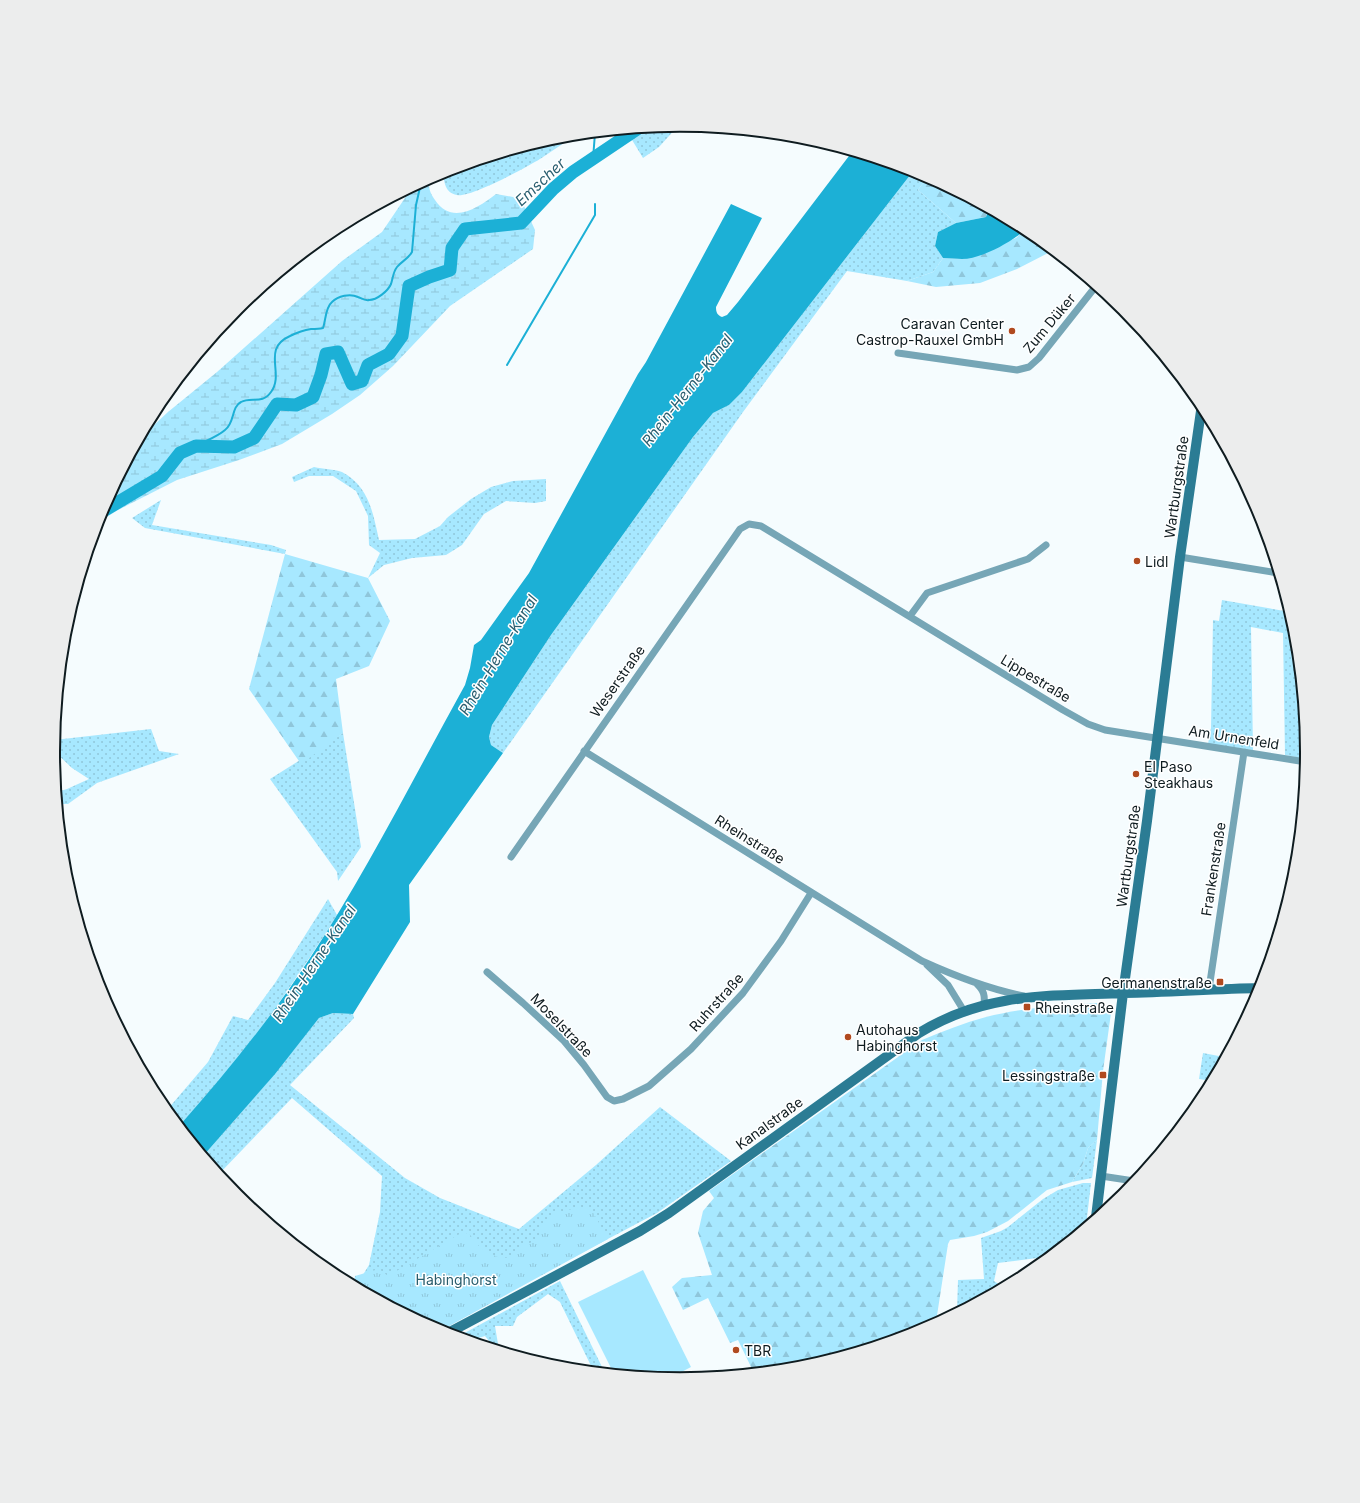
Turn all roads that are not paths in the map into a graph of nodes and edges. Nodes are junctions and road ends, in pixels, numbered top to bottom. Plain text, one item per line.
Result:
1 (1093, 289) edge
2 (898, 353) dead end
3 (1200, 414) edge
4 (749, 524) joint
5 (1046, 545) dead end
6 (1180, 557) junction
7 (1273, 572) edge
8 (910, 616) junction
9 (1157, 738) junction
10 (584, 751) junction
11 (1244, 752) junction
12 (1300, 761) edge
13 (511, 857) dead end
14 (811, 893) junction
15 (922, 961) junction
16 (486, 972) dead end
17 (977, 984) junction
18 (1253, 988) edge
19 (1209, 989) junction
20 (1123, 993) junction
21 (1032, 997) junction
22 (984, 1005) junction
23 (964, 1011) junction
24 (614, 1101) joint
25 (1101, 1176) junction
26 (1127, 1180) edge
27 (1097, 1210) edge
28 (456, 1329) edge

1 - 2 street, Zum Düker
3 - 6 main road, Wartburgstraße
4 - 8 street, Lippestraße
4 - 10 street, Weserstraße
5 - 8 street
6 - 7 street
6 - 9 main road, Wartburgstraße
8 - 9 street, Lippestraße
9 - 11 street, Am Urnenfeld
9 - 20 main road, Wartburgstraße
10 - 13 street, Weserstraße
10 - 14 street, Rheinstraße
11 - 12 street, Am Urnenfeld
11 - 19 street, Frankenstraße
14 - 15 street, Rheinstraße
14 - 24 street, Ruhrstraße
15 - 17 street, Rheinstraße
15 - 23 street, Rheinstraße
16 - 24 street, Moselstraße
17 - 21 street, Rheinstraße
17 - 22 street
18 - 19 main road, Kanalstraße
19 - 20 main road, Kanalstraße
20 - 21 main road, Kanalstraße
20 - 25 main road, Wartburgstraße
21 - 22 main road, Kanalstraße
22 - 23 main road, Kanalstraße
23 - 28 main road, Kanalstraße
25 - 26 street
25 - 27 main road, Wartburgstraße

